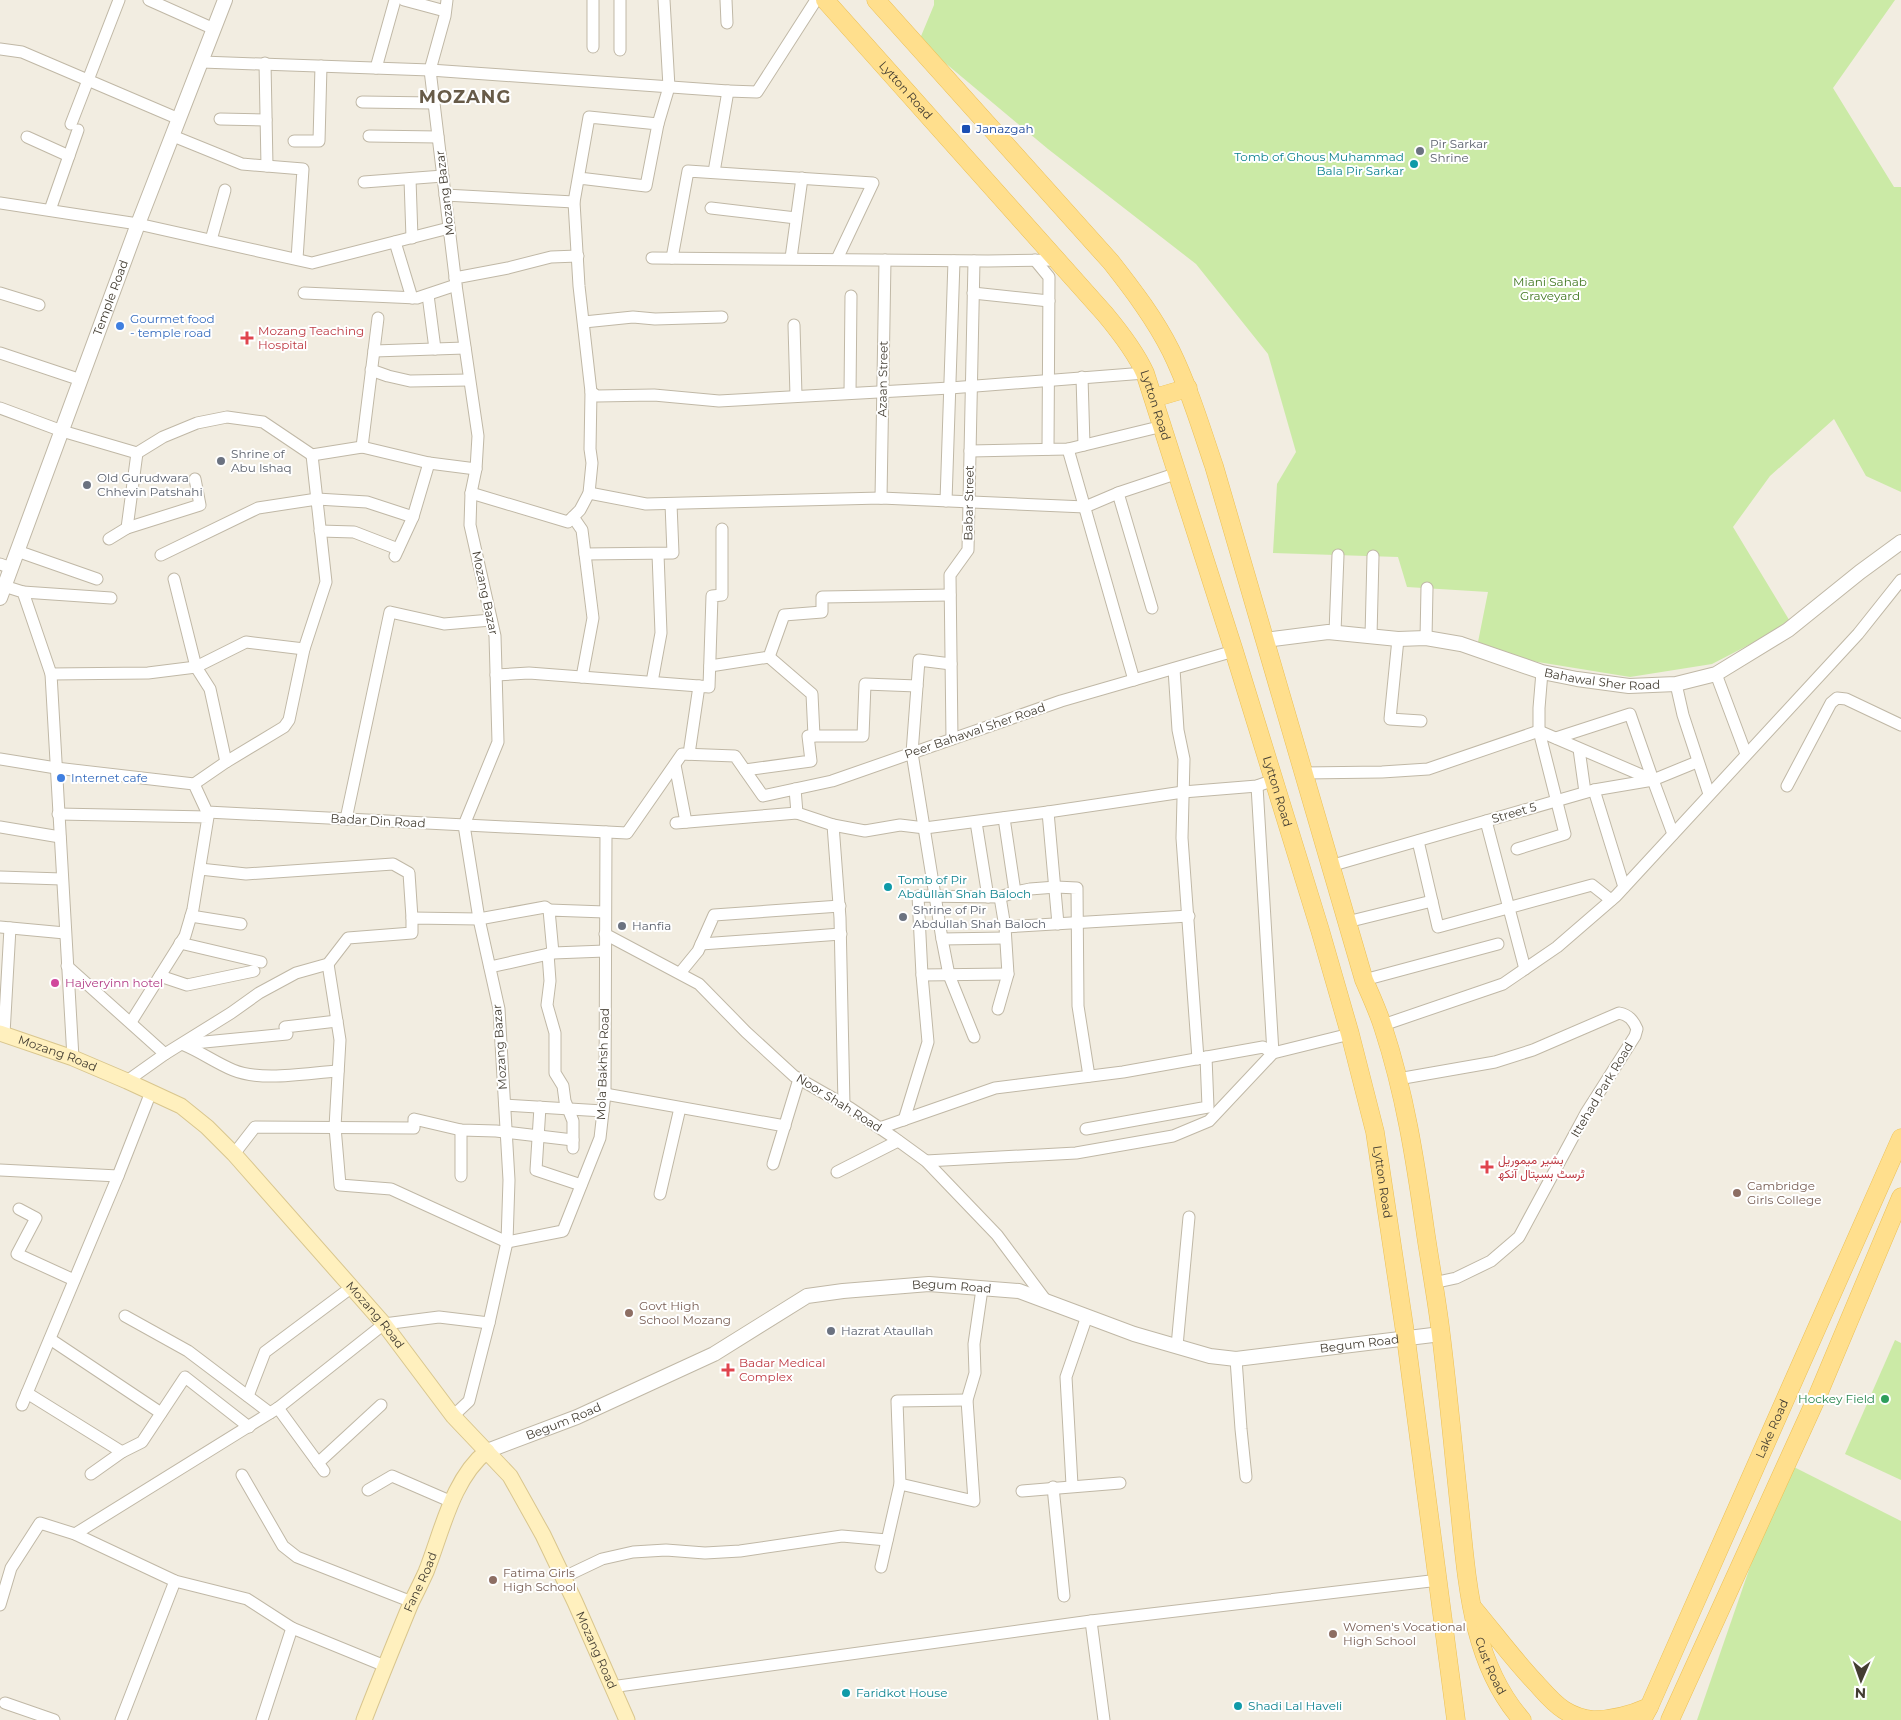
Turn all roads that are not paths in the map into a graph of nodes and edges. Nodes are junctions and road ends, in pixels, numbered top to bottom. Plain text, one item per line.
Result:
1 (120, 0) edge
2 (149, 0) edge
3 (225, 0) edge
4 (396, 0) edge
5 (404, 0) edge
6 (593, 0) edge
7 (620, 0) edge
8 (664, 0) edge
9 (726, 0) edge
10 (816, 0) edge
11 (825, 0) edge
12 (876, 0) edge
13 (446, 5) edge
14 (727, 23) dead end
15 (214, 29) junction
16 (594, 47) dead end
17 (0, 49) edge
18 (620, 50) dead end
19 (202, 62) junction
20 (265, 63) junction
21 (320, 66) junction
22 (376, 68) junction
23 (430, 70) junction
24 (88, 80) junction
25 (669, 87) junction
26 (728, 91) junction
27 (362, 102) dead end
28 (434, 103) junction
29 (220, 119) dead end
30 (179, 120) junction
31 (266, 120) junction
32 (658, 124) junction
33 (173, 136) junction
34 (369, 136) dead end
35 (27, 137) dead end
36 (438, 137) junction
37 (294, 141) dead end
38 (69, 156) junction
39 (267, 166) junction
40 (714, 172) junction
41 (443, 176) junction
42 (579, 178) junction
43 (802, 178) junction
44 (410, 179) junction
45 (364, 182) dead end
46 (225, 190) dead end
47 (445, 195) junction
48 (574, 202) junction
49 (0, 203) edge
50 (711, 208) dead end
51 (50, 210) junction
52 (796, 218) junction
53 (138, 224) junction
54 (449, 228) junction
55 (412, 238) junction
56 (211, 240) junction
57 (395, 242) junction
58 (578, 256) junction
59 (652, 258) dead end
60 (672, 258) junction
61 (791, 258) junction
62 (297, 259) junction
63 (837, 259) junction
64 (885, 260) junction
65 (1035, 260) junction
66 (1056, 260) junction
67 (954, 261) junction
68 (974, 261) junction
69 (456, 282) junction
70 (0, 293) edge
71 (304, 293) dead end
72 (974, 293) junction
73 (428, 295) junction
74 (851, 296) dead end
75 (412, 298) junction
76 (1049, 301) junction
77 (39, 305) dead end
78 (722, 316) dead end
79 (378, 318) dead end
80 (584, 322) junction
81 (794, 325) dead end
82 (464, 348) junction
83 (435, 349) junction
84 (374, 351) junction
85 (0, 353) edge
86 (372, 370) junction
87 (1145, 373) junction
88 (1082, 377) junction
89 (81, 380) junction
90 (469, 380) junction
91 (1049, 380) junction
92 (972, 386) junction
93 (950, 388) junction
94 (1188, 388) junction
95 (884, 391) junction
96 (591, 392) junction
97 (850, 393) junction
98 (796, 396) junction
99 (1154, 398) junction
100 (0, 408) edge
101 (1163, 426) junction
102 (62, 431) junction
103 (1084, 445) junction
104 (362, 447) junction
105 (1068, 448) junction
106 (1048, 449) junction
107 (970, 451) junction
108 (137, 453) junction
109 (312, 455) junction
110 (429, 462) junction
111 (476, 469) junction
112 (1178, 473) junction
113 (195, 479) dead end
114 (471, 493) junction
115 (589, 493) junction
116 (1118, 493) junction
117 (881, 498) junction
118 (317, 499) junction
119 (946, 501) junction
120 (969, 502) junction
121 (671, 504) junction
122 (1085, 507) junction
123 (413, 517) junction
124 (573, 517) junction
125 (127, 528) junction
126 (722, 529) dead end
127 (320, 531) junction
128 (109, 539) dead end
129 (1901, 542) edge
130 (18, 551) junction
131 (585, 554) junction
132 (658, 554) junction
133 (161, 555) dead end
134 (1338, 555) dead end
135 (1373, 556) dead end
136 (6, 566) edge
137 (97, 579) dead end
138 (174, 579) dead end
139 (1901, 580) edge
140 (1427, 588) dead end
141 (2, 592) edge
142 (23, 592) junction
143 (950, 595) junction
144 (110, 598) dead end
145 (1152, 608) dead end
146 (491, 620) junction
147 (1335, 632) junction
148 (1370, 636) junction
149 (1426, 638) junction
150 (1398, 639) junction
151 (1265, 640) junction
152 (304, 649) junction
153 (1234, 651) junction
154 (768, 657) junction
155 (951, 664) junction
156 (710, 666) junction
157 (196, 667) junction
158 (1174, 669) junction
159 (1542, 672) junction
160 (51, 674) junction
161 (1716, 674) junction
162 (496, 675) junction
163 (582, 677) junction
164 (1134, 680) junction
165 (652, 682) junction
166 (1676, 684) junction
167 (699, 686) junction
168 (917, 686) junction
169 (1421, 721) dead end
170 (1901, 725) edge
171 (1539, 731) junction
172 (814, 736) junction
173 (1556, 738) junction
174 (952, 739) junction
175 (1579, 749) junction
176 (912, 753) junction
177 (689, 754) junction
178 (1746, 754) junction
179 (0, 759) edge
180 (226, 762) junction
181 (1698, 762) junction
182 (675, 765) junction
183 (56, 768) junction
184 (745, 770) junction
185 (1303, 773) junction
186 (1274, 780) junction
187 (1653, 780) junction
188 (194, 784) junction
189 (1257, 786) junction
190 (1787, 786) dead end
191 (795, 789) junction
192 (1590, 791) junction
193 (1184, 792) junction
194 (1709, 794) junction
195 (1557, 801) junction
196 (1048, 812) junction
197 (797, 813) junction
198 (58, 814) junction
199 (1004, 818) junction
200 (346, 819) junction
201 (1486, 821) junction
202 (976, 822) junction
203 (464, 825) junction
204 (834, 825) junction
205 (0, 827) edge
206 (925, 828) junction
207 (606, 832) junction
208 (1673, 834) junction
209 (60, 837) junction
210 (1418, 840) junction
211 (1517, 849) dead end
212 (1330, 866) junction
213 (200, 869) junction
214 (0, 877) edge
215 (62, 879) junction
216 (1056, 887) junction
217 (1624, 887) junction
218 (1015, 892) junction
219 (936, 896) junction
220 (988, 897) junction
221 (1000, 897) junction
222 (1432, 900) junction
223 (1611, 900) junction
224 (840, 906) junction
225 (1509, 908) junction
226 (549, 910) junction
227 (605, 912) junction
228 (191, 916) junction
229 (1189, 916) junction
230 (412, 918) junction
231 (479, 920) junction
232 (1347, 922) junction
233 (1078, 923) junction
234 (241, 924) dead end
235 (1058, 924) junction
236 (5, 928) edge
237 (65, 932) junction
238 (1005, 932) junction
239 (605, 934) junction
240 (841, 934) junction
241 (942, 940) junction
242 (180, 944) junction
243 (701, 944) junction
244 (1498, 944) dead end
245 (605, 951) junction
246 (551, 953) junction
247 (328, 964) junction
248 (67, 966) junction
249 (490, 967) junction
250 (1525, 969) junction
251 (680, 973) junction
252 (1008, 974) junction
253 (922, 975) junction
254 (949, 975) junction
255 (160, 976) junction
256 (1364, 980) junction
257 (998, 1009) dead end
258 (337, 1021) junction
259 (130, 1022) junction
260 (1382, 1025) junction
261 (2, 1034) edge
262 (1350, 1034) junction
263 (974, 1037) dead end
264 (182, 1044) junction
265 (1273, 1053) junction
266 (165, 1054) junction
267 (73, 1058) junction
268 (1202, 1058) junction
269 (338, 1070) junction
270 (1089, 1076) junction
271 (799, 1079) junction
272 (1398, 1079) junction
273 (128, 1081) junction
274 (151, 1092) junction
275 (604, 1094) junction
276 (505, 1105) junction
277 (844, 1105) junction
278 (540, 1108) junction
279 (680, 1108) junction
280 (569, 1109) junction
281 (602, 1112) junction
282 (904, 1120) junction
283 (785, 1126) junction
284 (335, 1127) junction
285 (880, 1128) junction
286 (1086, 1129) dead end
287 (461, 1130) junction
288 (506, 1133) junction
289 (539, 1136) junction
290 (1901, 1138) edge
291 (898, 1141) junction
292 (234, 1154) junction
293 (926, 1161) junction
294 (774, 1164) dead end
295 (0, 1170) edge
296 (836, 1172) dead end
297 (118, 1176) junction
298 (461, 1176) dead end
299 (581, 1185) junction
300 (660, 1194) dead end
301 (1901, 1197) edge
302 (19, 1209) dead end
303 (1190, 1218) dead end
304 (508, 1242) junction
305 (74, 1280) junction
306 (1433, 1283) junction
307 (352, 1288) junction
308 (982, 1288) junction
309 (1047, 1302) junction
310 (125, 1316) dead end
311 (1087, 1316) junction
312 (489, 1323) junction
313 (384, 1324) junction
314 (1441, 1334) junction
315 (50, 1339) junction
316 (1406, 1339) junction
317 (1177, 1346) junction
318 (1236, 1358) junction
319 (27, 1393) junction
320 (248, 1396) junction
321 (967, 1400) junction
322 (381, 1404) dead end
323 (22, 1405) dead end
324 (274, 1410) junction
325 (161, 1413) junction
326 (453, 1416) junction
327 (249, 1426) junction
328 (487, 1451) junction
329 (122, 1452) junction
330 (91, 1474) dead end
331 (242, 1475) dead end
332 (1246, 1477) dead end
333 (1120, 1483) dead end
334 (900, 1484) junction
335 (1072, 1485) junction
336 (1053, 1487) junction
337 (368, 1490) dead end
338 (1022, 1490) dead end
339 (452, 1502) junction
340 (75, 1534) junction
341 (887, 1540) junction
342 (881, 1567) dead end
343 (562, 1578) junction
344 (1439, 1580) junction
345 (175, 1581) junction
346 (1064, 1596) dead end
347 (412, 1602) junction
348 (0, 1605) edge
349 (1473, 1607) junction
350 (1091, 1621) junction
351 (292, 1628) junction
352 (385, 1666) junction
353 (611, 1687) junction
354 (5, 1703) dead end
355 (1455, 1712) edge
356 (1645, 1714) edge
357 (54, 1720) edge
358 (121, 1720) edge
359 (262, 1720) edge
360 (364, 1720) edge
361 (627, 1720) edge
362 (1104, 1720) edge
363 (1522, 1720) edge
364 (1670, 1720) edge

1 - 24 street
2 - 15 street
3 - 15 street, Temple Road
4 - 22 street
5 - 13 street
6 - 16 street
7 - 18 street
8 - 25 street
9 - 14 street
10 - 26 street
11 - 66 main road, Lytton Road
12 - 94 main road
13 - 23 street, Mozang Bazar
15 - 19 street, Temple Road
17 - 24 street
19 - 20 street
19 - 30 street, Temple Road
20 - 21 street
20 - 31 street
21 - 22 street
21 - 37 street
22 - 23 street
23 - 25 street
23 - 28 street, Mozang Bazar
24 - 30 street
24 - 38 street
25 - 26 street
25 - 32 street
26 - 40 street
27 - 28 street
28 - 36 street, Mozang Bazar
29 - 31 street
30 - 33 street, Temple Road
31 - 39 street
32 - 42 street
32 - 42 street
33 - 39 street
33 - 53 street, Temple Road
34 - 36 street
35 - 38 street
36 - 41 street, Mozang Bazar
38 - 51 street
39 - 62 street
40 - 43 street
40 - 60 street
41 - 44 street
41 - 47 street, Mozang Bazar
42 - 48 street
43 - 52 street
43 - 63 street
44 - 45 street
44 - 55 street
46 - 56 street
47 - 48 street
47 - 54 street, Mozang Bazar
48 - 58 street
49 - 51 street
50 - 52 street
51 - 53 street
52 - 61 street
53 - 56 street
53 - 89 street, Temple Road
54 - 55 street
54 - 69 street, Mozang Bazar
55 - 57 street
56 - 62 street
57 - 62 street
57 - 75 street
58 - 69 street
58 - 80 street
59 - 60 street
60 - 61 street
61 - 63 street
63 - 64 street
64 - 67 street
64 - 95 street, Azaan Street
65 - 66 street
65 - 68 street
65 - 76 street
66 - 87 main road, Lytton Road
67 - 68 street
67 - 93 street
68 - 72 street, Babar Street
69 - 73 street
69 - 82 street, Mozang Bazar
70 - 77 street
71 - 75 street
72 - 76 street
72 - 92 street, Babar Street
73 - 75 street
73 - 83 street
74 - 97 street
76 - 91 street
78 - 80 street
79 - 84 street
80 - 96 street
81 - 98 street
82 - 83 street
82 - 90 street, Mozang Bazar
83 - 84 street
84 - 86 street
85 - 89 street
86 - 90 street
86 - 104 street
87 - 88 street
87 - 99 main road, Lytton Road
88 - 91 street
88 - 103 street
89 - 102 street, Temple Road
90 - 111 street, Mozang Bazar
91 - 92 street
91 - 106 street
92 - 93 street
92 - 107 street, Babar Street
93 - 95 street
93 - 119 street
94 - 99 main road
94 - 151 main road
95 - 97 street
95 - 117 street, Azaan Street
96 - 98 street
96 - 115 street
97 - 98 street
99 - 101 main road, Lytton Road
100 - 102 street
101 - 103 street
101 - 112 main road, Lytton Road
102 - 108 street
102 - 130 street, Temple Road
103 - 105 street
104 - 109 street
104 - 110 street
105 - 106 street
105 - 122 street
106 - 107 street
107 - 120 street, Babar Street
108 - 109 street
108 - 125 street
109 - 118 street
110 - 111 street
110 - 123 street
111 - 114 street, Mozang Bazar
112 - 116 street
112 - 153 main road, Lytton Road
113 - 125 street
114 - 124 street
114 - 146 street, Mozang Bazar
115 - 121 street
115 - 124 street
116 - 122 street
116 - 145 street
117 - 119 street
117 - 121 street
118 - 123 street
118 - 127 street
118 - 133 street
119 - 120 street
120 - 122 street
120 - 143 street, Babar Street
121 - 132 street
122 - 164 street
123 - 127 street
124 - 131 street
125 - 128 street
126 - 156 street
127 - 152 street
129 - 161 street, Bahawal Sher Road
130 - 136 street, Temple Road
130 - 137 street
131 - 132 street
131 - 163 street
132 - 165 street
134 - 147 street
135 - 148 street
136 - 141 street, Temple Road
138 - 157 street
139 - 178 street
140 - 149 street
141 - 142 street
142 - 144 street
142 - 160 street
143 - 154 street
143 - 155 street, Babar Street
146 - 162 street, Mozang Bazar
146 - 200 street
147 - 148 street, Bahawal Sher Road
147 - 151 street, Bahawal Sher Road
148 - 150 street, Bahawal Sher Road
149 - 150 street, Bahawal Sher Road
149 - 159 street, Bahawal Sher Road
150 - 169 street
151 - 185 main road
152 - 157 street
152 - 180 street
153 - 158 street, Peer Bahawal Sher Road
153 - 186 main road, Lytton Road
154 - 156 street
154 - 172 street
155 - 168 street
155 - 174 street, Babar Street
156 - 167 street
157 - 160 street
157 - 180 street
158 - 164 street, Peer Bahawal Sher Road
158 - 193 street
159 - 166 street, Bahawal Sher Road
159 - 171 street
160 - 183 street
161 - 166 street, Bahawal Sher Road
161 - 178 street
162 - 163 street
162 - 203 street, Mozang Bazar
163 - 165 street
164 - 174 street, Peer Bahawal Sher Road
165 - 167 street
166 - 181 street
167 - 177 street
168 - 172 street
168 - 176 street
170 - 190 street
171 - 173 street
171 - 185 street
171 - 195 street
172 - 184 street
173 - 175 street
173 - 187 street
174 - 176 street, Peer Bahawal Sher Road
175 - 187 street
175 - 192 street
176 - 191 street, Peer Bahawal Sher Road
176 - 206 street
177 - 182 street, Badar Din Road
177 - 184 street, Peer Bahawal Sher Road
178 - 194 street
179 - 183 street
180 - 188 street
181 - 187 street, Street 5
181 - 194 street
182 - 197 street
182 - 207 street, Badar Din Road
183 - 188 street
183 - 198 street
184 - 191 street, Peer Bahawal Sher Road
185 - 212 main road
186 - 189 street
186 - 262 main road, Lytton Road
187 - 192 street, Street 5
187 - 208 street
188 - 200 street, Badar Din Road
189 - 193 street
189 - 265 street
191 - 197 street
192 - 195 street, Street 5
192 - 217 street
193 - 196 street
193 - 229 street
194 - 208 street
195 - 201 street, Street 5
195 - 211 street
196 - 199 street
196 - 216 street
197 - 204 street
198 - 209 street
198 - 213 street
199 - 202 street
199 - 218 street
200 - 203 street, Badar Din Road
201 - 210 street, Street 5
201 - 225 street
202 - 206 street
202 - 220 street
203 - 207 street, Badar Din Road
203 - 231 street, Mozang Bazar
204 - 206 street
204 - 224 street
205 - 209 street
206 - 219 street
207 - 227 street, Mola Bakhsh Road
208 - 217 street
209 - 215 street
210 - 212 street, Street 5
210 - 222 street
212 - 232 main road
213 - 228 street
213 - 230 street
214 - 215 street
215 - 237 street
216 - 218 street
216 - 233 street
216 - 235 street
217 - 223 street
218 - 221 street
219 - 220 street
219 - 241 street
219 - 253 street
220 - 221 street
221 - 238 street
222 - 225 street
222 - 232 street
223 - 225 street
223 - 250 street
224 - 240 street
224 - 243 street
225 - 250 street
226 - 227 street
226 - 231 street
226 - 246 street
227 - 239 street, Mola Bakhsh Road
228 - 234 street
228 - 242 street
229 - 233 street
229 - 268 street
230 - 231 street
230 - 247 street
231 - 249 street, Mozang Bazar
232 - 256 main road
233 - 235 street
233 - 270 street
235 - 238 street
236 - 237 street
236 - 261 street
237 - 248 street
238 - 241 street
238 - 252 street
239 - 245 street, Mola Bakhsh Road
239 - 251 street, Noor Shah Road
240 - 243 street
240 - 277 street
241 - 254 street
242 - 255 street
242 - 255 street
243 - 251 street
244 - 256 street
245 - 246 street
245 - 275 street, Mola Bakhsh Road
246 - 249 street
246 - 280 street
247 - 258 street
247 - 264 street
248 - 259 street
248 - 267 street
249 - 276 street, Mozang Bazar
250 - 260 street
251 - 271 street, Noor Shah Road
252 - 254 street
252 - 257 street
253 - 254 street
253 - 282 street
254 - 263 street
255 - 259 street
256 - 260 main road
258 - 264 street
258 - 269 street
259 - 266 street
260 - 272 main road
261 - 267 main road, Mozang Road
262 - 265 street
262 - 316 main road, Lytton Road
264 - 266 street
264 - 269 street
265 - 268 street
265 - 293 street
266 - 273 street
267 - 273 main road, Mozang Road
268 - 270 street
268 - 286 street
269 - 284 street
270 - 282 street
271 - 277 street, Noor Shah Road
271 - 283 street
272 - 306 main road
272 - 306 street, Ittehad Park Road
273 - 274 main road, Mozang Road
274 - 292 main road, Mozang Road
274 - 297 street
275 - 279 street
275 - 281 street, Mola Bakhsh Road
276 - 278 street
276 - 288 street, Mozang Bazar
277 - 285 street, Noor Shah Road
278 - 280 street
278 - 289 street
279 - 283 street
279 - 300 street
280 - 281 street
280 - 289 street
281 - 299 street, Mola Bakhsh Road
282 - 285 street
283 - 294 street
284 - 287 street
284 - 292 street
284 - 304 street
285 - 291 street, Noor Shah Road
287 - 288 street
287 - 298 street
288 - 289 street
288 - 304 street, Mozang Bazar
289 - 299 street
290 - 356 main road, Lake Road
291 - 293 street, Noor Shah Road
291 - 296 street
292 - 307 main road, Mozang Road
293 - 309 street, Noor Shah Road
295 - 297 street
297 - 305 street
299 - 304 street, Mola Bakhsh Road
301 - 364 main road
302 - 305 street
303 - 317 street
304 - 312 street, Mozang Bazar
305 - 315 street
306 - 314 main road
307 - 313 main road, Mozang Road
307 - 320 street
308 - 309 street, Begum Road
308 - 321 street
308 - 328 street, Begum Road
309 - 311 street, Begum Road
310 - 320 street
311 - 317 street, Begum Road
311 - 335 street
312 - 313 street
312 - 326 street, Mozang Bazar
313 - 324 street
313 - 326 main road, Mozang Road
314 - 316 street, Begum Road
314 - 349 main road, Cust Road
315 - 319 street
315 - 325 street
316 - 318 street, Begum Road
316 - 344 main road, Lytton Road
317 - 318 street, Begum Road
318 - 332 street
319 - 323 street
319 - 329 street
320 - 324 street
321 - 334 street
321 - 334 street
322 - 324 street
324 - 327 street
325 - 327 street
325 - 329 street
326 - 328 main road, Mozang Road
327 - 340 street
328 - 339 main road, Fane Road
328 - 343 main road, Mozang Road
329 - 330 street
331 - 347 street
333 - 335 street
334 - 341 street
335 - 336 street
336 - 338 street
336 - 346 street
337 - 339 street
339 - 347 main road, Fane Road
340 - 345 street
340 - 348 street
341 - 342 street
341 - 343 street
343 - 353 main road, Mozang Road
344 - 350 street
344 - 355 main road, Lytton Road
345 - 351 street
345 - 358 street
347 - 352 main road, Fane Road
349 - 356 main road
349 - 363 main road, Cust Road
350 - 353 street
350 - 362 street
351 - 352 street
351 - 359 street
352 - 360 main road, Fane Road
353 - 361 main road, Mozang Road
354 - 357 street

